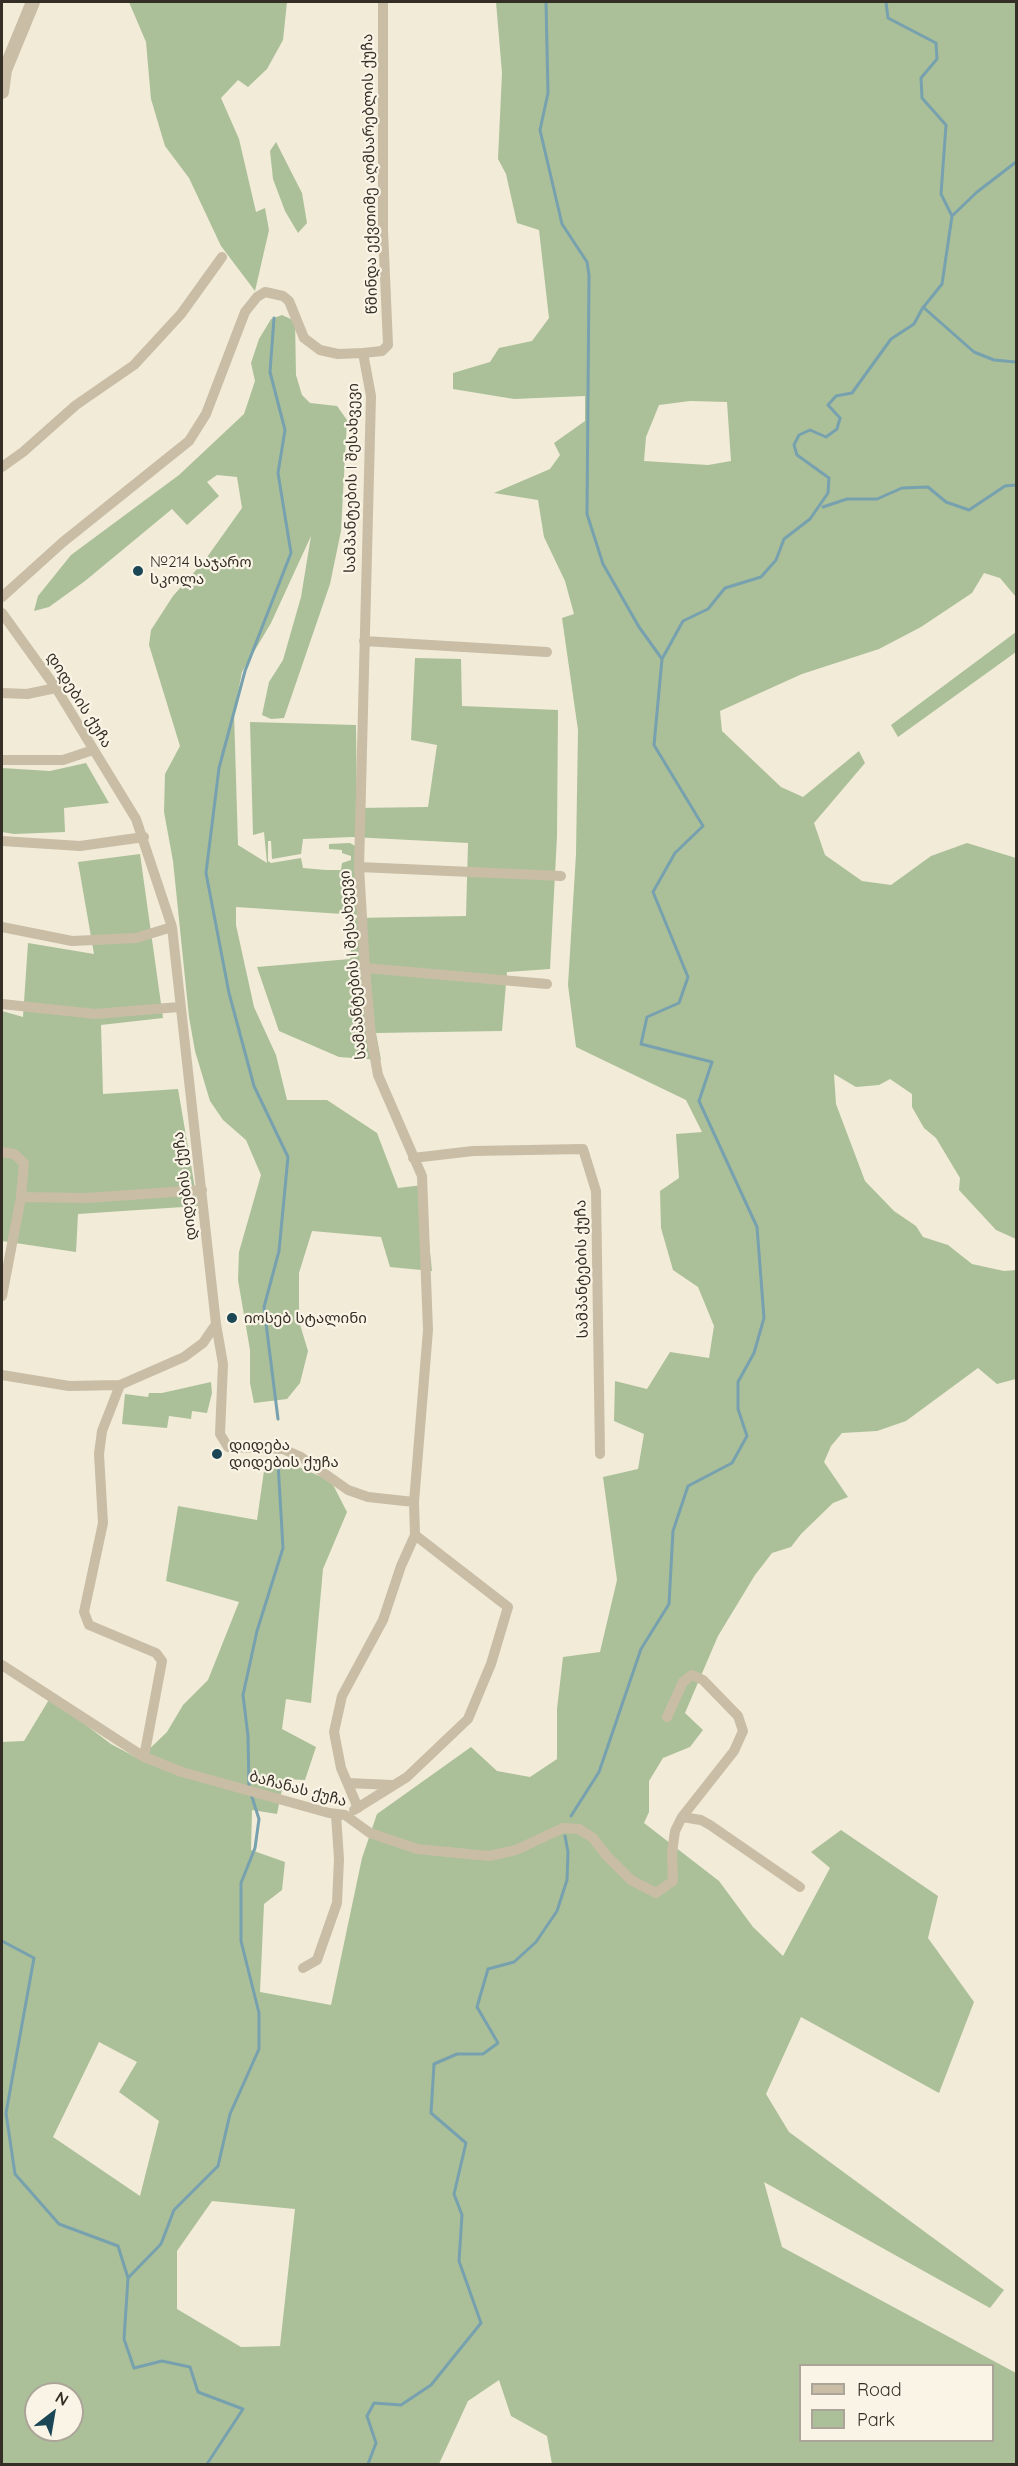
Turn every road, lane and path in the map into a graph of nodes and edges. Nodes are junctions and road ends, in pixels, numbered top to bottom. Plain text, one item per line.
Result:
1 (33, 2) edge
2 (382, 2) edge
3 (2, 92) edge
4 (222, 257) dead end
5 (363, 353) junction
6 (2, 467) edge
7 (2, 597) edge
8 (2, 613) edge
9 (364, 641) junction
10 (547, 652) dead end
11 (56, 688) junction
12 (2, 693) edge
13 (93, 750) junction
14 (2, 760) edge
15 (144, 837) junction
16 (2, 841) edge
17 (359, 867) junction
18 (561, 876) dead end
19 (2, 927) edge
20 (172, 927) junction
21 (365, 968) junction
22 (547, 984) dead end
23 (2, 1004) edge
24 (179, 1007) junction
25 (2, 1152) edge
26 (413, 1158) junction
27 (202, 1190) junction
28 (21, 1197) junction
29 (2, 1296) edge
30 (216, 1324) junction
31 (2, 1375) edge
32 (120, 1385) junction
33 (600, 1454) dead end
34 (414, 1502) junction
35 (415, 1535) junction
36 (2, 1665) edge
37 (667, 1717) dead end
38 (144, 1757) junction
39 (348, 1783) junction
40 (392, 1785) junction
41 (358, 1808) junction
42 (340, 1815) junction
43 (682, 1817) junction
44 (800, 1887) dead end
45 (303, 1968) dead end

1 - 3 street
2 - 5 street, წმინდა ექვთიმე აღმსარებლის ქუჩა
4 - 6 street
5 - 7 street
5 - 9 street, სამპანტების I შესახვევი
8 - 11 street, დიდების ქუჩა
9 - 10 street
9 - 17 street, სამპანტების I შესახვევი
11 - 12 street
11 - 13 street, დიდების ქუჩა
13 - 14 street
13 - 15 street, დიდების ქუჩა
15 - 16 street
15 - 20 street, დიდების ქუჩა
17 - 18 street
17 - 21 street, სამპანტების I შესახვევი
19 - 20 street
20 - 24 street, დიდების ქუჩა
21 - 22 street
21 - 26 street, სამპანტების I შესახვევი
23 - 24 street
24 - 27 street, დიდების ქუჩა
25 - 28 street
26 - 33 street, სამპანტების ქუჩა
26 - 34 street
27 - 28 street
27 - 30 street, დიდების ქუჩა
28 - 29 street
30 - 32 street
30 - 34 street, დიდების ქუჩა
31 - 32 street
32 - 38 street
34 - 35 street
35 - 39 street
35 - 40 street
36 - 38 street, ბაჩანას ქუჩა
37 - 43 street, ბაჩანას ქუჩა
38 - 42 street, ბაჩანას ქუჩა
39 - 40 street
39 - 41 street
40 - 41 street
41 - 42 street
42 - 43 street, ბაჩანას ქუჩა
42 - 45 street
43 - 44 street

